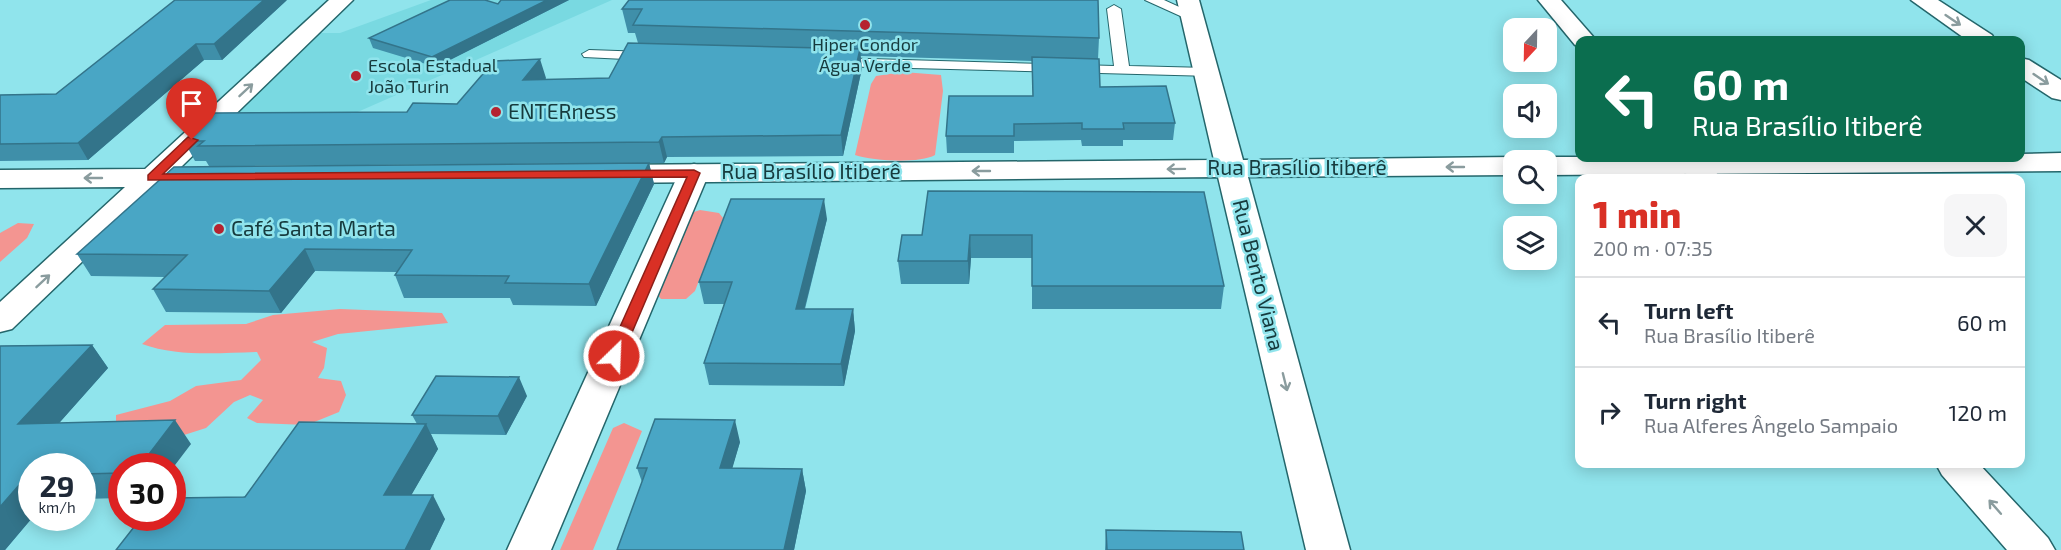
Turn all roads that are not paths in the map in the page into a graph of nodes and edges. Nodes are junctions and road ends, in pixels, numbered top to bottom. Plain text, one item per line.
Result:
1 (342, 0) edge
2 (1152, 0) edge
3 (1549, 0) edge
4 (1922, 0) edge
5 (1190, 8) edge
6 (1114, 9) dead end
7 (1580, 36) edge
8 (1977, 36) edge
9 (588, 54) dead end
10 (660, 56) edge
11 (814, 61) edge
12 (2025, 68) edge
13 (1122, 70) junction
14 (1207, 73) junction
15 (2061, 92) edge
16 (2061, 162) edge
17 (1503, 166) edge
18 (1557, 166) edge
19 (1695, 167) edge
20 (1230, 169) junction
21 (694, 173) junction
22 (579, 174) edge
23 (240, 177) edge
24 (152, 178) junction
25 (0, 179) edge
26 (0, 321) edge
27 (1960, 468) edge
28 (529, 550) edge
29 (1328, 550) edge
30 (2033, 550) edge

24 -> 1 main road
2 - 5 lane
3 - 7 main road
4 -> 8 main road
5 - 14 main road, Rua Bento Viana
6 - 13 lane
9 - 10 lane
11 - 13 lane
12 -> 15 main road
13 - 14 lane
14 - 20 main road, Rua Bento Viana
16 - 19 main road
17 -> 20 main road, Rua Brasílio Itiberê
18 - 19 main road
20 -> 21 main road, Rua Brasílio Itiberê
20 -> 29 main road, Rua Bento Viana
21 - 22 main road, Rua Brasílio Itiberê
21 - 28 main road
23 - 24 main road
24 -> 25 main road
26 -> 24 main road
30 -> 27 main road

